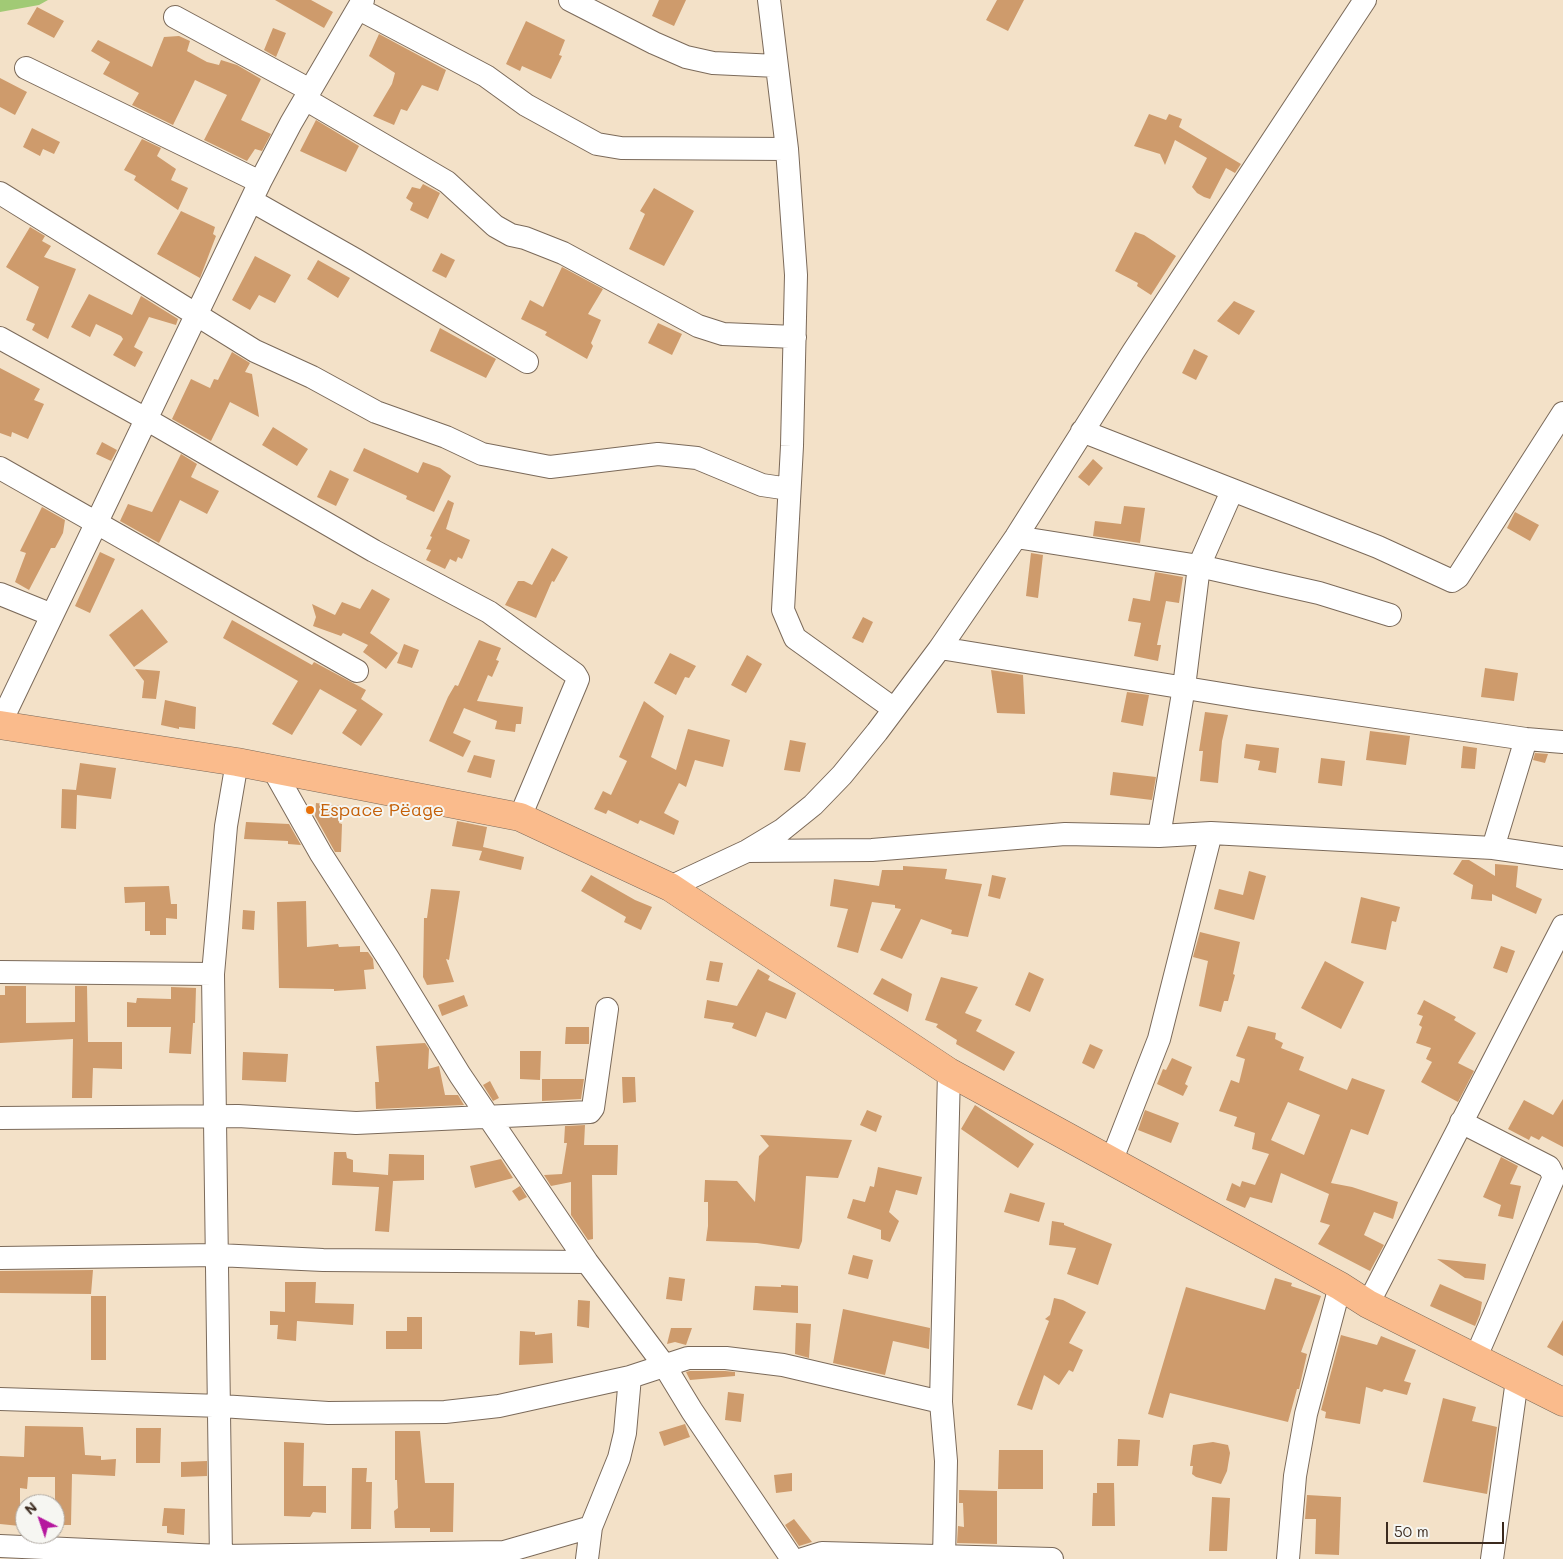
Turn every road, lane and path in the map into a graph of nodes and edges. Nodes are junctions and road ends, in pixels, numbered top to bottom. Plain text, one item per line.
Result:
1 (570, 0) edge
2 (769, 0) edge
3 (1365, 0) edge
4 (361, 4) edge
5 (175, 17) dead end
6 (777, 66) junction
7 (26, 68) dead end
8 (308, 95) junction
9 (787, 149) junction
10 (256, 191) junction
11 (0, 194) edge
12 (197, 313) junction
13 (0, 338) edge
14 (794, 338) junction
15 (527, 362) dead end
16 (1563, 413) edge
17 (146, 419) junction
18 (1082, 431) junction
19 (0, 468) edge
20 (789, 488) junction
21 (1232, 491) junction
22 (96, 524) junction
23 (1016, 537) junction
24 (1198, 566) junction
25 (0, 594) edge
26 (52, 615) junction
27 (1390, 615) dead end
28 (940, 648) junction
29 (357, 671) dead end
30 (1184, 686) junction
31 (894, 709) junction
32 (0, 724) edge
33 (1526, 739) junction
34 (1563, 742) edge
35 (237, 762) junction
36 (273, 769) junction
37 (520, 817) junction
38 (1211, 833) junction
39 (1160, 836) junction
40 (1493, 848) junction
41 (747, 851) junction
42 (1563, 858) edge
43 (670, 887) junction
44 (1563, 926) edge
45 (0, 972) edge
46 (213, 974) junction
47 (607, 1009) dead end
48 (949, 1072) junction
49 (490, 1116) junction
50 (214, 1117) junction
51 (0, 1118) edge
52 (1461, 1122) junction
53 (1111, 1162) junction
54 (217, 1255) junction
55 (0, 1258) edge
56 (587, 1262) junction
57 (1340, 1286) junction
58 (1368, 1304) junction
59 (1475, 1359) junction
60 (664, 1364) junction
61 (630, 1376) junction
62 (1517, 1380) junction
63 (0, 1399) edge
64 (941, 1402) junction
65 (1563, 1402) edge
66 (221, 1406) junction
67 (591, 1527) junction
68 (0, 1546) edge
69 (222, 1558) edge
70 (944, 1558) edge
71 (587, 1559) edge
72 (792, 1559) edge
73 (803, 1559) edge
74 (1052, 1559) edge
75 (1288, 1559) edge
76 (1492, 1559) edge

1 - 6 street
2 - 6 street
3 - 18 street
4 - 8 street
4 - 9 street
5 - 8 street
6 - 9 street
7 - 10 street
8 - 10 street
8 - 14 street
9 - 14 street
10 - 12 street
10 - 15 street
11 - 12 street
12 - 17 street
12 - 20 street
13 - 17 street
14 - 20 street
16 - 21 street
17 - 22 street
17 - 37 street
18 - 21 street
18 - 23 street
19 - 22 street
20 - 31 street
21 - 24 street
22 - 26 street
22 - 29 street
23 - 24 street
23 - 28 street
24 - 27 street
24 - 30 street
25 - 26 street
26 - 32 street
28 - 30 street
28 - 31 street
30 - 33 street
30 - 39 street
31 - 41 street
32 - 35 highway
33 - 34 street
33 - 40 street
35 - 36 highway
35 - 46 street
36 - 37 highway
36 - 49 street
37 - 43 highway
38 - 39 street
38 - 40 street
38 - 53 street
39 - 41 street
40 - 42 street
41 - 43 street
43 - 48 highway
44 - 52 street
45 - 46 street
46 - 50 street
47 - 49 street
48 - 53 highway
48 - 64 street
49 - 50 street
49 - 56 street
50 - 51 street
50 - 54 street
52 - 58 street
52 - 59 street
53 - 57 highway
54 - 55 street
54 - 56 street
54 - 66 street
56 - 60 street
57 - 58 highway
57 - 75 street
58 - 59 highway
59 - 62 highway
60 - 61 street
60 - 64 street
60 - 72 street
61 - 66 street
61 - 67 street
62 - 65 highway
62 - 76 street
63 - 66 street
64 - 70 street
66 - 69 street
67 - 69 street
67 - 71 street
68 - 69 street
70 - 73 street
70 - 74 street

